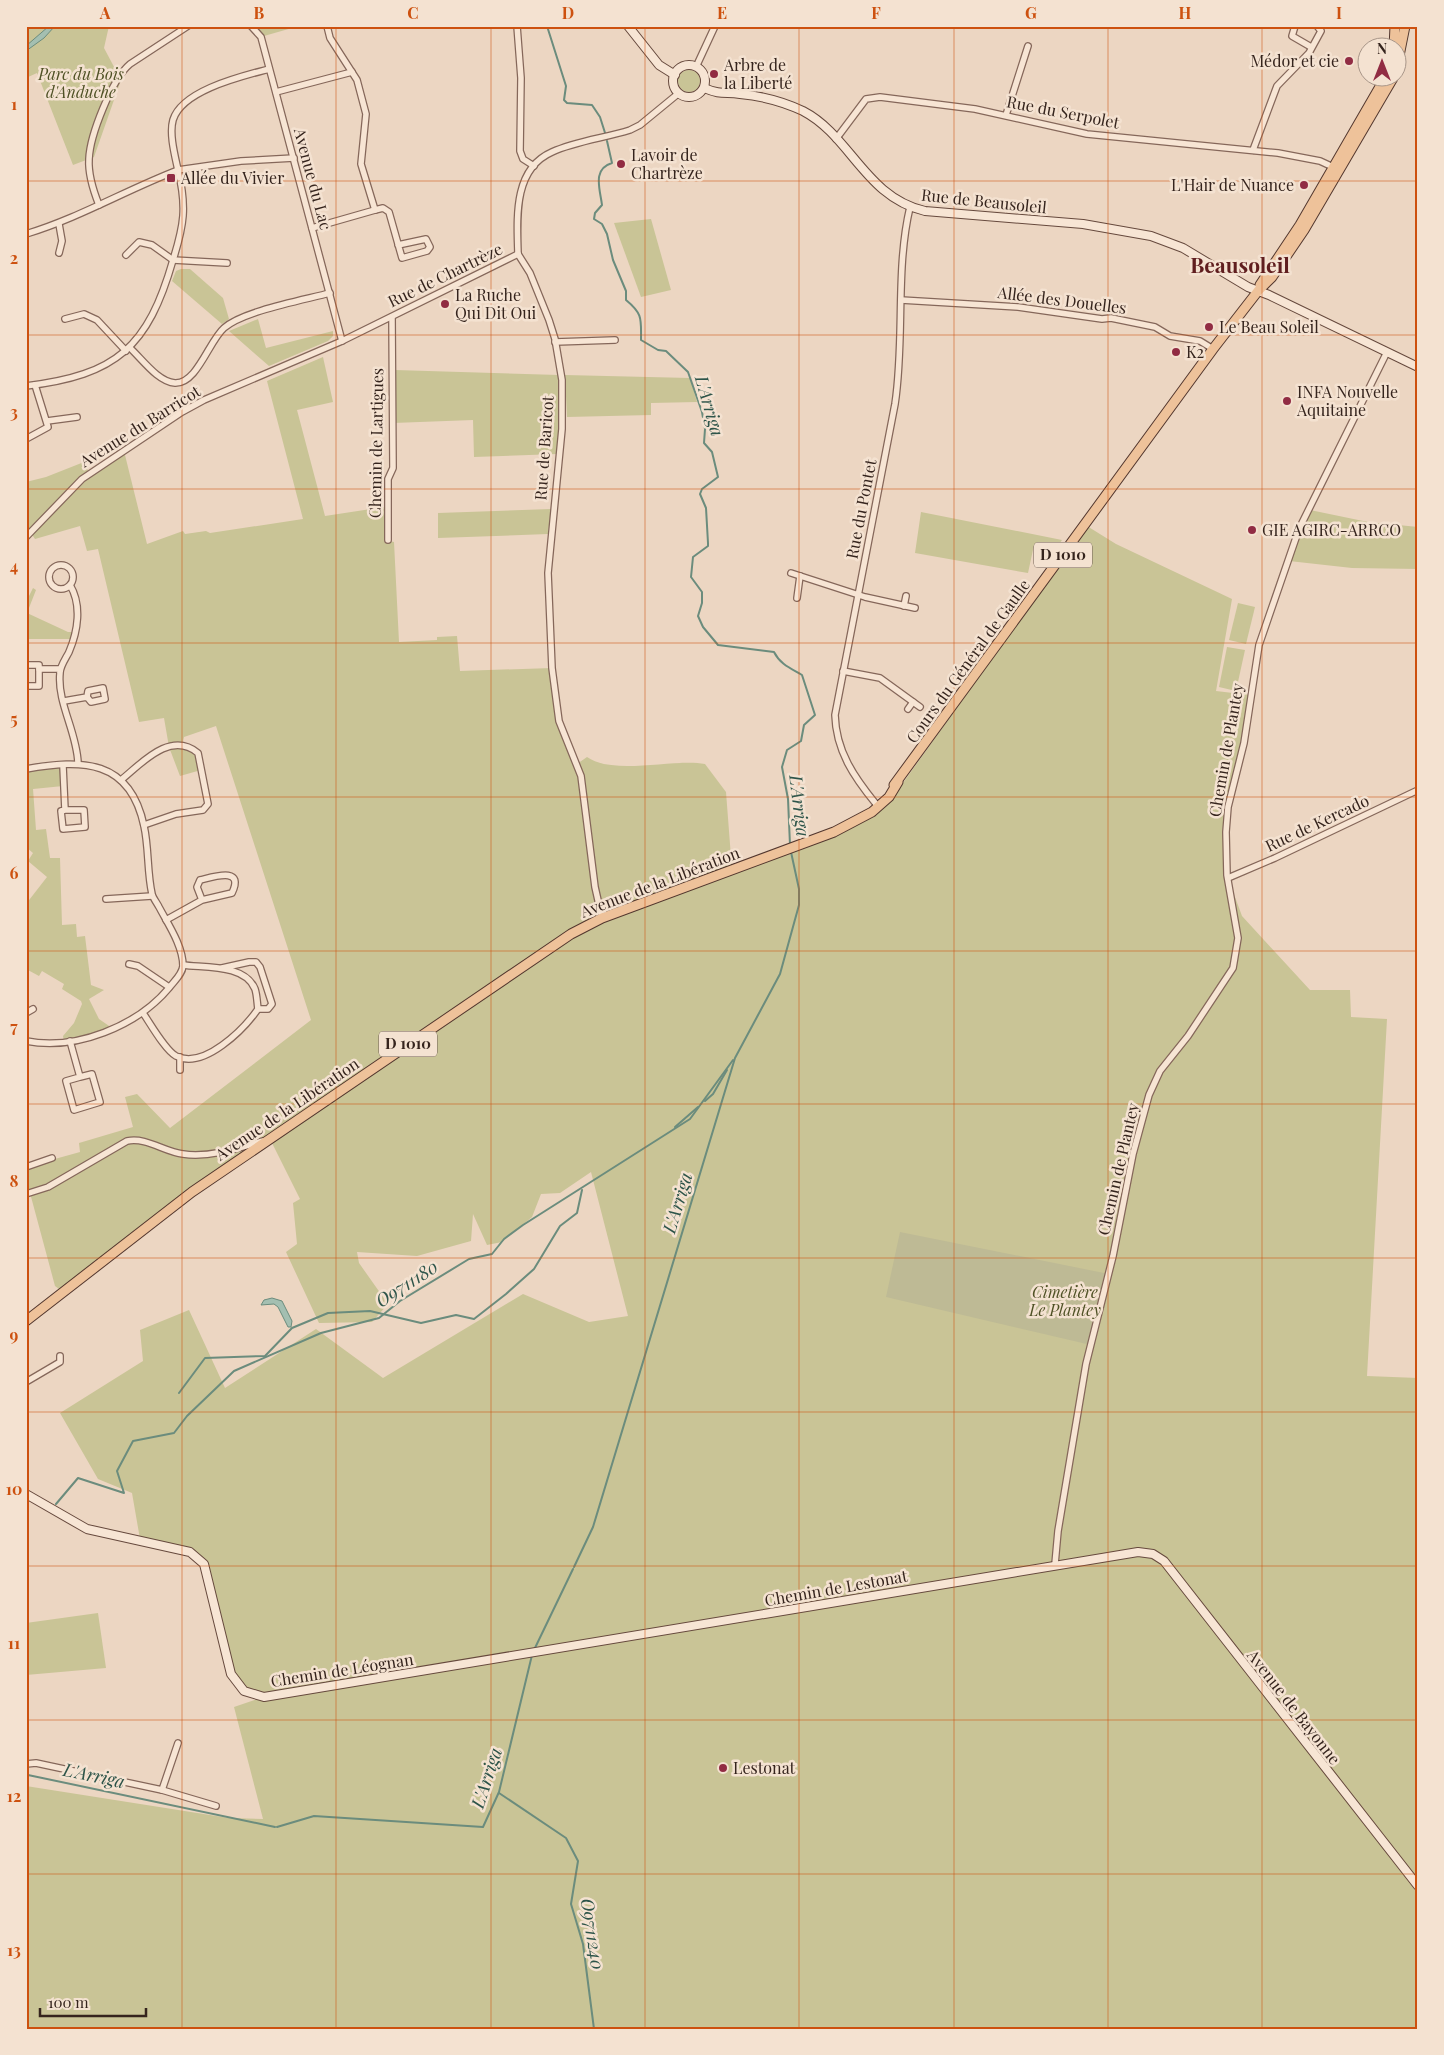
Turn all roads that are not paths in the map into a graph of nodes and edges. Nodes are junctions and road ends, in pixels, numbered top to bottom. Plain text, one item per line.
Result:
1 (188, 26) edge
2 (251, 26) edge
3 (327, 26) edge
4 (517, 26) edge
5 (628, 26) edge
6 (715, 26) edge
7 (1294, 26) edge
8 (1317, 26) edge
9 (1312, 47) junction
10 (1018, 49) dead end
11 (696, 66) junction
12 (269, 69) junction
13 (352, 72) junction
14 (674, 75) junction
15 (704, 88) junction
16 (1380, 88) edge
17 (1387, 88) edge
18 (276, 92) junction
19 (679, 93) junction
20 (1006, 115) junction
21 (836, 139) junction
22 (1253, 150) junction
23 (294, 158) junction
24 (1342, 159) junction
25 (534, 166) junction
26 (1336, 169) junction
27 (178, 170) junction
28 (99, 205) junction
29 (910, 207) junction
30 (375, 210) junction
31 (59, 224) junction
32 (312, 228) junction
33 (26, 234) edge
34 (398, 245) junction
35 (59, 253) dead end
36 (518, 254) junction
37 (126, 255) dead end
38 (173, 260) junction
39 (227, 264) dead end
40 (1258, 291) junction
41 (330, 293) junction
42 (901, 300) junction
43 (392, 317) junction
44 (65, 319) dead end
45 (615, 340) dead end
46 (342, 341) junction
47 (556, 342) junction
48 (128, 349) junction
49 (1213, 349) junction
50 (1387, 352) junction
51 (1418, 367) edge
52 (35, 385) junction
53 (26, 386) edge
54 (77, 417) dead end
55 (47, 421) junction
56 (26, 439) edge
57 (26, 537) edge
58 (388, 540) dead end
59 (791, 573) dead end
60 (800, 576) junction
61 (70, 585) junction
62 (859, 593) junction
63 (906, 596) dead end
64 (797, 598) dead end
65 (904, 606) junction
66 (916, 608) dead end
67 (26, 665) edge
68 (39, 669) junction
69 (60, 669) junction
70 (844, 671) junction
71 (26, 686) edge
72 (86, 697) dead end
73 (64, 701) junction
74 (913, 702) junction
75 (920, 707) dead end
76 (908, 709) dead end
77 (78, 763) junction
78 (63, 766) junction
79 (26, 770) edge
80 (121, 780) junction
81 (898, 782) junction
82 (1418, 790) edge
83 (876, 804) junction
84 (65, 810) junction
85 (853, 823) junction
86 (144, 825) junction
87 (796, 846) joint
88 (1228, 878) junction
89 (152, 896) junction
90 (106, 899) dead end
91 (202, 900) junction
92 (602, 918) junction
93 (166, 920) junction
94 (129, 964) dead end
95 (183, 965) junction
96 (218, 969) junction
97 (170, 987) junction
98 (33, 1009) dead end
99 (258, 1009) junction
100 (26, 1013) edge
101 (143, 1013) junction
102 (26, 1041) edge
103 (70, 1041) junction
104 (180, 1057) junction
105 (180, 1070) dead end
106 (80, 1077) junction
107 (270, 1139) junction
108 (52, 1158) dead end
109 (26, 1167) edge
110 (26, 1194) edge
111 (26, 1321) edge
112 (60, 1356) dead end
113 (26, 1382) edge
114 (26, 1494) edge
115 (1144, 1552) joint
116 (1055, 1564) junction
117 (533, 1652) joint
118 (178, 1743) dead end
119 (26, 1764) edge
120 (162, 1790) junction
121 (216, 1806) dead end
122 (1418, 1886) edge

1 - 28 street
2 - 12 street, Avenue du Lac
3 - 13 street
4 - 25 street
5 - 14 street
6 - 11 street
7 - 9 street
8 - 9 street
9 - 22 street
10 - 20 street
11 - 14 street
11 - 15 street
12 - 18 street, Avenue du Lac
12 - 27 street
13 - 18 street
13 - 30 street
14 - 19 street
15 - 19 street
15 - 21 street, Rue de Beausoleil
16 - 24 main road, Cours du Général de Gaulle / D 1010
17 - 24 main road, Cours du Général de Gaulle / D 1010
18 - 23 street, Avenue du Lac
19 - 25 street, Rue de Chartrèze
20 - 21 street, Rue du Serpolet
20 - 22 street, Rue du Serpolet
21 - 29 street, Rue de Beausoleil
22 - 26 street, Rue du Serpolet
23 - 27 street
23 - 32 street, Avenue du Lac
24 - 26 main road, Cours du Général de Gaulle / D 1010
25 - 36 street, Rue de Chartrèze
26 - 40 main road, Cours du Général de Gaulle / D 1010
26 - 40 main road, Cours du Général de Gaulle / D 1010
27 - 28 street
27 - 38 street
28 - 31 street
29 - 40 street, Rue de Beausoleil
29 - 42 street, Rue du Pontet
30 - 32 street
30 - 34 street
31 - 33 street
31 - 35 street
32 - 41 street, Avenue du Lac
34 - 34 street
36 - 43 street, Rue de Chartrèze
36 - 47 street, Rue de Baricot
37 - 38 street
38 - 39 street
38 - 48 street
40 - 49 main road, Cours du Général de Gaulle / D 1010
40 - 50 street, Rue de Beausoleil
41 - 46 street, Avenue du Lac
41 - 48 street
42 - 49 street, Allée des Douelles
42 - 62 street, Rue du Pontet
43 - 46 street, Rue de Chartrèze
43 - 58 street, Chemin de Lartigues
44 - 48 street
45 - 47 street
46 - 57 street, Avenue du Barricot
47 - 92 street, Rue de Baricot
48 - 52 street
49 - 81 main road, Cours du Général de Gaulle / D 1010
50 - 51 street, Rue de Beausoleil
50 - 88 street, Chemin de Plantey
52 - 53 street
52 - 55 street
54 - 55 street
55 - 56 street
59 - 60 street
60 - 62 street
60 - 64 street
61 - 61 street
61 - 69 street
62 - 65 street
62 - 70 street, Rue du Pontet
63 - 65 street
65 - 66 street
67 - 68 street
68 - 69 street
68 - 71 street
69 - 73 street
70 - 74 street
70 - 83 street, Rue du Pontet
72 - 73 street
73 - 77 street
74 - 75 street
74 - 76 street
77 - 78 street
77 - 80 street
78 - 79 street
78 - 84 street
80 - 86 street
80 - 86 street
81 - 83 main road, Cours du Général de Gaulle / D 1010
81 - 85 main road, Cours du Général de Gaulle / D 1010
82 - 88 street, Rue de Kercado
83 - 85 main road, Cours du Général de Gaulle / D 1010
84 - 84 street
85 - 87 main road, Cours du Général de Gaulle / D 1010
86 - 89 street
87 - 92 main road, Avenue de la Libération / D 1010
88 - 116 street, Chemin de Plantey
89 - 90 street
89 - 93 street
91 - 91 street
91 - 93 street
92 - 107 main road, Avenue de la Libération / D 1010
93 - 95 street
94 - 97 street
95 - 96 street
95 - 97 street
96 - 99 street
96 - 99 street
97 - 101 street
98 - 100 street
99 - 104 street
101 - 103 street
101 - 104 street
102 - 103 street
103 - 106 street
104 - 105 street
106 - 106 street
107 - 110 street
107 - 111 main road, Avenue de la Libération / D 1010
108 - 109 street
112 - 113 street
114 - 117 street, Chemin de Léognan
115 - 116 street, Chemin de Lestonat
115 - 122 street, Avenue de Bayonne
116 - 117 street, Chemin de Lestonat
118 - 120 street
119 - 120 street
120 - 121 street

